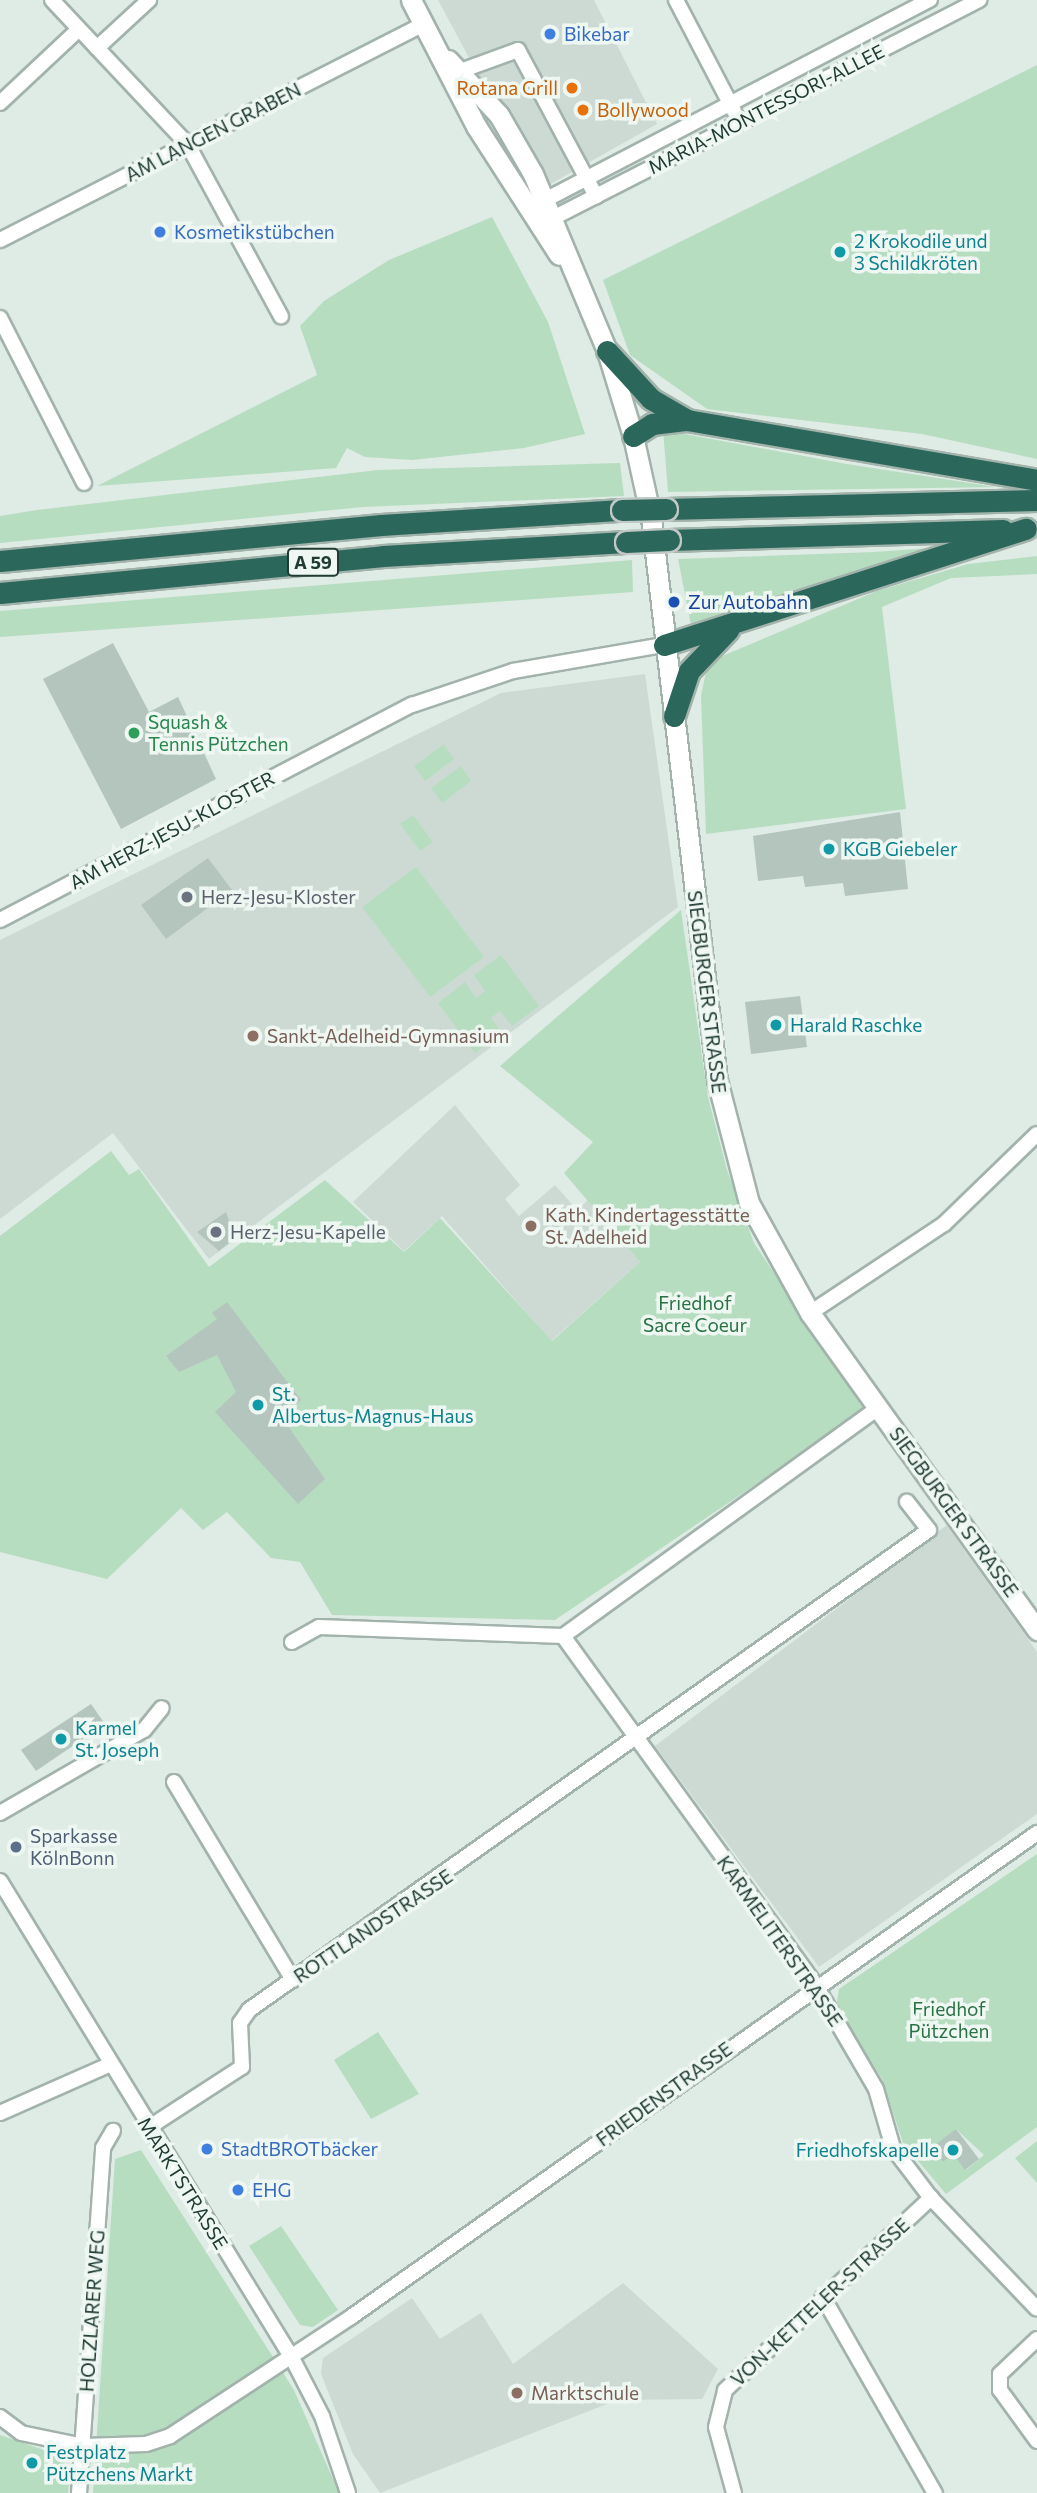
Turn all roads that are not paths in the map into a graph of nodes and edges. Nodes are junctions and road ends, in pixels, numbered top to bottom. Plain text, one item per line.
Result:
1 (52, 0) edge
2 (149, 0) edge
3 (411, 0) edge
4 (676, 0) edge
5 (930, 0) edge
6 (979, 0) edge
7 (425, 23) junction
8 (79, 29) junction
9 (97, 48) junction
10 (453, 67) junction
11 (0, 103) edge
12 (730, 103) junction
13 (740, 123) junction
14 (188, 145) junction
15 (587, 177) junction
16 (596, 196) junction
17 (545, 200) junction
18 (526, 210) junction
19 (553, 218) junction
20 (0, 240) edge
21 (573, 277) junction
22 (281, 316) dead end
23 (0, 318) edge
24 (607, 351) junction
25 (687, 420) junction
26 (633, 436) junction
27 (1037, 480) edge
28 (84, 483) dead end
29 (1037, 500) edge
30 (1031, 529) edge
31 (0, 562) edge
32 (0, 593) edge
33 (735, 624) junction
34 (664, 645) junction
35 (674, 716) junction
36 (0, 920) edge
37 (1037, 1134) edge
38 (810, 1313) junction
39 (879, 1407) junction
40 (907, 1502) dead end
41 (1037, 1630) edge
42 (563, 1636) junction
43 (292, 1642) dead end
44 (162, 1707) dead end
45 (636, 1742) junction
46 (174, 1782) dead end
47 (0, 1813) edge
48 (1037, 1833) edge
49 (0, 1881) edge
50 (293, 1980) junction
51 (816, 1986) junction
52 (111, 2064) junction
53 (0, 2113) edge
54 (148, 2128) junction
55 (113, 2131) dead end
56 (931, 2199) junction
57 (823, 2297) junction
58 (1037, 2309) edge
59 (1037, 2339) edge
60 (292, 2358) junction
61 (0, 2417) edge
62 (1037, 2441) edge
63 (83, 2446) junction
64 (79, 2493) edge
65 (348, 2493) edge
66 (734, 2493) edge
67 (935, 2493) edge

1 - 8 street
2 - 9 street
3 - 7 main road, SIEGBURGER STRASSE
4 - 12 street
5 - 12 street, MARIA-MONTESSORI-ALLEE
6 - 13 street, MARIA-MONTESSORI-ALLEE
7 - 10 main road, SIEGBURGER STRASSE
7 - 14 street, AM LANGEN GRABEN
8 - 9 street
8 - 11 street
9 - 14 street
10 - 15 street
10 - 17 main road, SIEGBURGER STRASSE
10 - 18 main road, SIEGBURGER STRASSE
12 - 13 street
12 - 15 street, MARIA-MONTESSORI-ALLEE
13 - 16 street, MARIA-MONTESSORI-ALLEE
14 - 20 street, AM LANGEN GRABEN
14 - 22 street
15 - 16 street
15 - 17 street, MARIA-MONTESSORI-ALLEE
16 - 19 street, MARIA-MONTESSORI-ALLEE
17 - 18 main road
17 - 19 main road, SIEGBURGER STRASSE
18 - 21 main road, SIEGBURGER STRASSE
19 - 21 main road, SIEGBURGER STRASSE
21 - 24 main road, SIEGBURGER STRASSE
23 - 28 street
24 - 25 highway
24 - 26 main road, SIEGBURGER STRASSE
25 - 26 highway
25 - 27 highway
26 - 34 main road, SIEGBURGER STRASSE
29 - 31 highway, A 59, bridge
30 - 32 highway, A 59, bridge
30 - 33 highway
33 - 34 highway
33 - 35 highway
34 - 35 main road, SIEGBURGER STRASSE
34 - 36 street, AM HERZ-JESU-KLOSTER
35 - 38 main road, SIEGBURGER STRASSE
37 - 38 street
38 - 39 main road, SIEGBURGER STRASSE
39 - 41 main road, SIEGBURGER STRASSE
39 - 42 street
40 - 45 street
42 - 43 street
42 - 45 street, KARMELITERSTRASSE
44 - 47 street
45 - 50 street, ROTTLANDSTRASSE
45 - 51 street, KARMELITERSTRASSE
46 - 50 street
48 - 51 street, FRIEDENSTRASSE
49 - 52 street, MARKTSTRASSE
50 - 54 street, ROTTLANDSTRASSE
51 - 56 street, KARMELITERSTRASSE
51 - 60 street, FRIEDENSTRASSE
52 - 53 street
52 - 54 street, MARKTSTRASSE
54 - 60 street, MARKTSTRASSE
55 - 63 street, HOLZLARER WEG
56 - 57 street, VON-KETTELER-STRASSE
56 - 58 street, KARMELITERSTRASSE
57 - 66 street, VON-KETTELER-STRASSE
57 - 67 street
59 - 62 street
60 - 63 street, FRIEDENSTRASSE
60 - 65 street, MARKTSTRASSE
61 - 63 street, FRIEDENSTRASSE
63 - 64 street, HOLZLARER WEG

